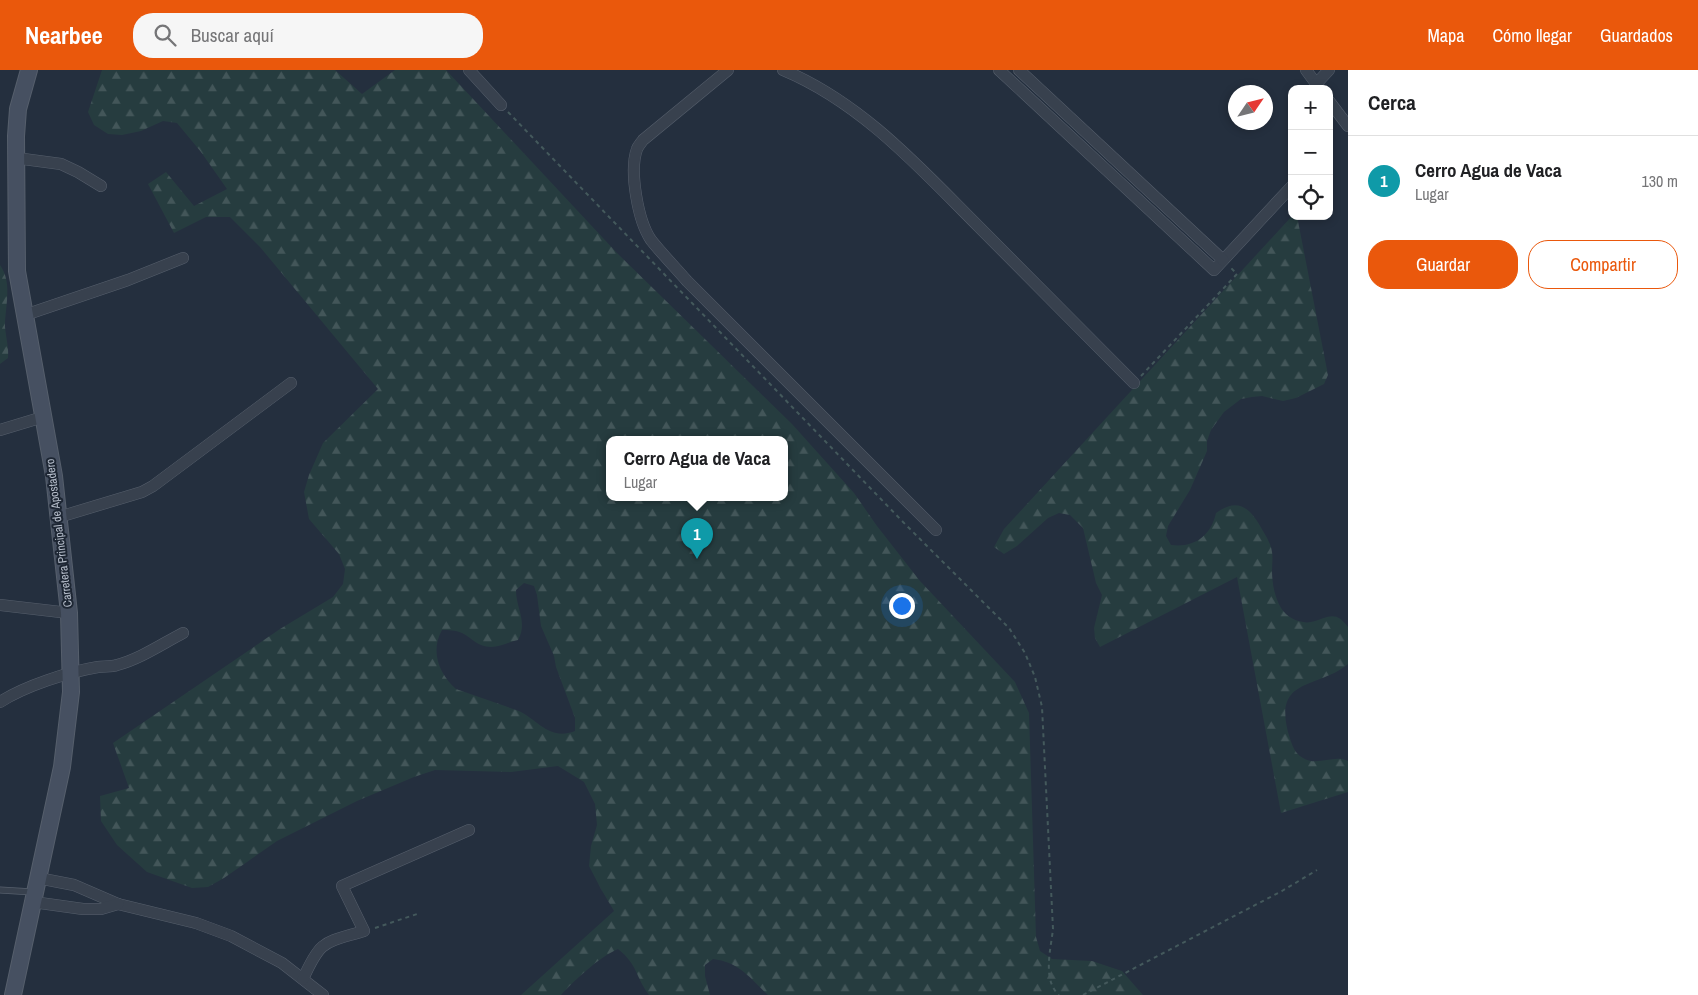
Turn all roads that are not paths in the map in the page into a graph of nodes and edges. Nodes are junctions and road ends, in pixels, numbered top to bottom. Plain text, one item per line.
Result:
1 (29, 70) edge
2 (469, 70) edge
3 (728, 70) edge
4 (783, 70) edge
5 (1000, 70) edge
6 (1019, 70) edge
7 (1306, 70) edge
8 (1329, 70) edge
9 (1317, 85) edge
10 (1319, 85) edge
11 (501, 105) road end
12 (1333, 106) edge
13 (1348, 126) edge
14 (16, 158) junction
15 (101, 186) dead end
16 (1288, 190) edge
17 (183, 258) dead end
18 (1223, 260) junction
19 (25, 315) junction
20 (291, 383) dead end
21 (1134, 383) road end
22 (43, 417) junction
23 (0, 430) edge
24 (59, 517) junction
25 (936, 530) dead end
26 (0, 606) edge
27 (69, 613) junction
28 (183, 633) dead end
29 (71, 674) junction
30 (0, 702) edge
31 (468, 830) dead end
32 (0, 890) edge
33 (35, 891) junction
34 (118, 904) junction
35 (304, 979) junction
36 (12, 995) edge
37 (323, 995) edge

1 - 14 street, Carretera Principal de Apostadero
2 - 11 street
3 - 25 street
4 - 21 street
5 - 18 street
6 - 18 street
7 - 9 street
8 - 10 street
12 - 13 street
14 - 15 street
14 - 19 street, Carretera Principal de Apostadero
16 - 18 street
17 - 19 street
19 - 22 street, Carretera Principal de Apostadero
20 - 24 street
22 - 23 street
22 - 24 street, Carretera Principal de Apostadero
24 - 27 street, Carretera Principal de Apostadero
26 - 27 street
27 - 29 street, Carretera Principal de Apostadero
28 - 29 street
29 - 30 street
29 - 33 street, Carretera Principal de Apostadero
31 - 35 street
32 - 33 lane
33 - 34 street
33 - 34 street
33 - 36 street, Carretera Principal de Apostadero
34 - 35 street
35 - 37 street

